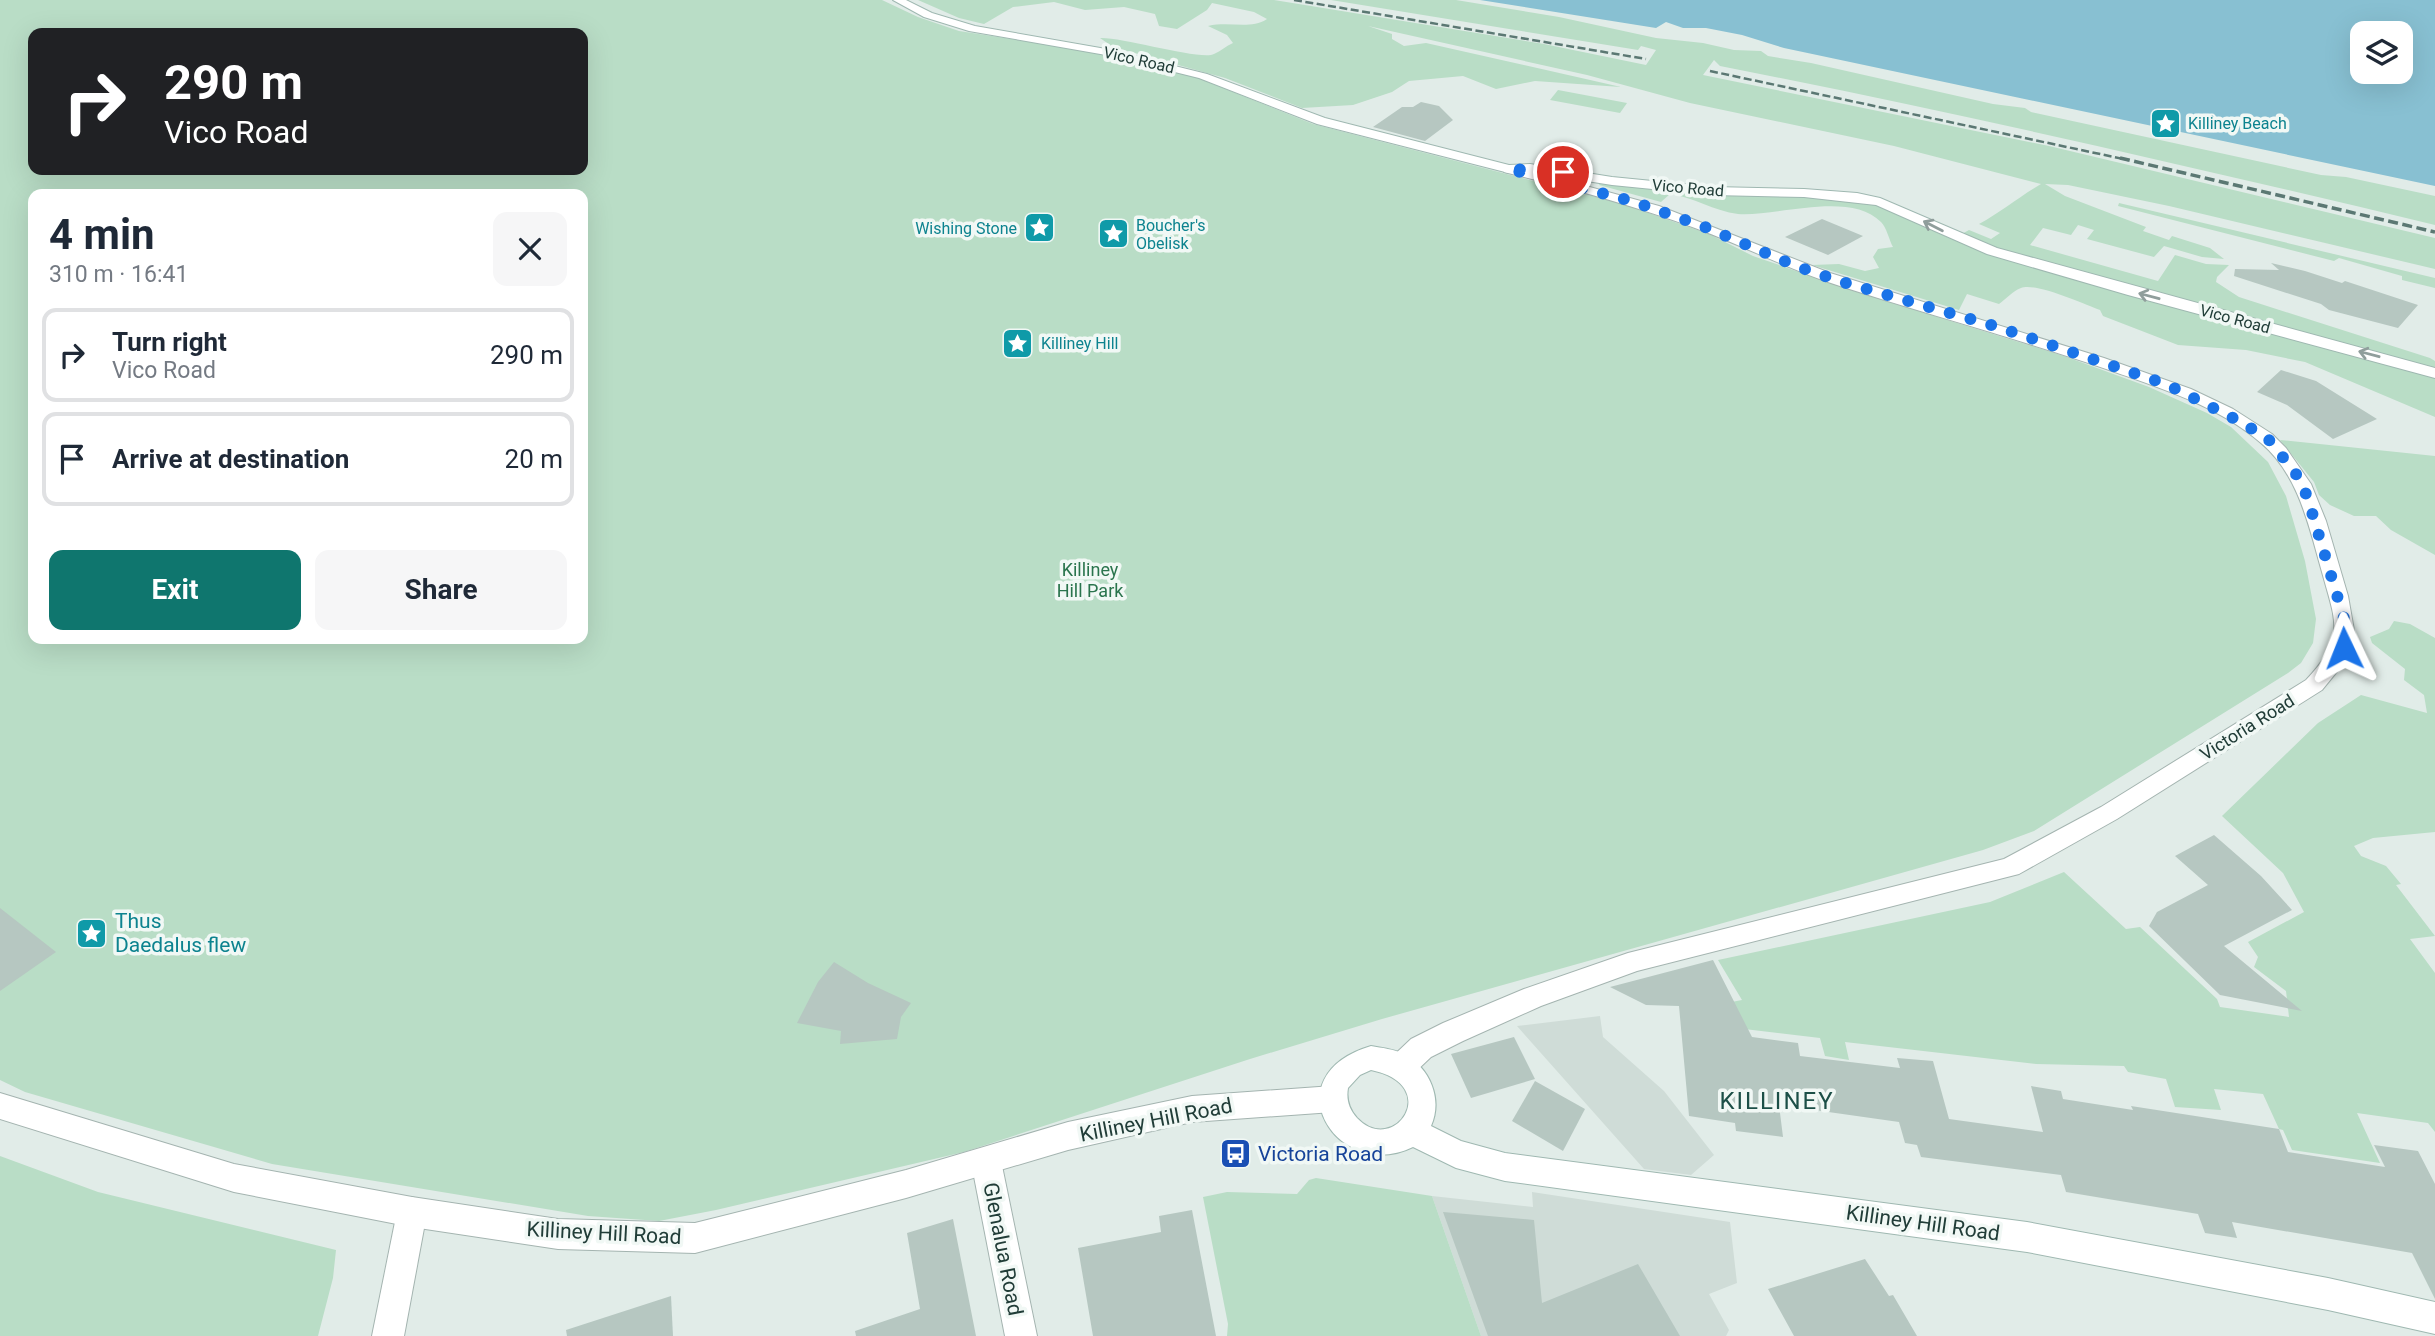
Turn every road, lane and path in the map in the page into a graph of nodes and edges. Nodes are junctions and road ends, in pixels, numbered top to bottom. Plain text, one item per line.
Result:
1 (898, 0) edge
2 (1509, 169) junction
3 (2435, 373) edge
4 (1402, 1066) junction
5 (1333, 1099) junction
6 (0, 1106) edge
7 (1412, 1131) junction
8 (986, 1161) junction
9 (412, 1212) junction
10 (2435, 1318) edge
11 (388, 1336) edge
12 (1021, 1336) edge

1 - 2 street, Vico Road
3 -> 2 street, Vico Road
2 - 4 street, Victoria Road
4 - 5 street
4 - 7 street
5 - 7 street
5 - 8 street, Killiney Hill Road
6 - 9 street, Killiney Hill Road
7 - 10 street, Killiney Hill Road
8 - 9 street, Killiney Hill Road
8 - 12 street, Glenalua Road
9 - 11 street

